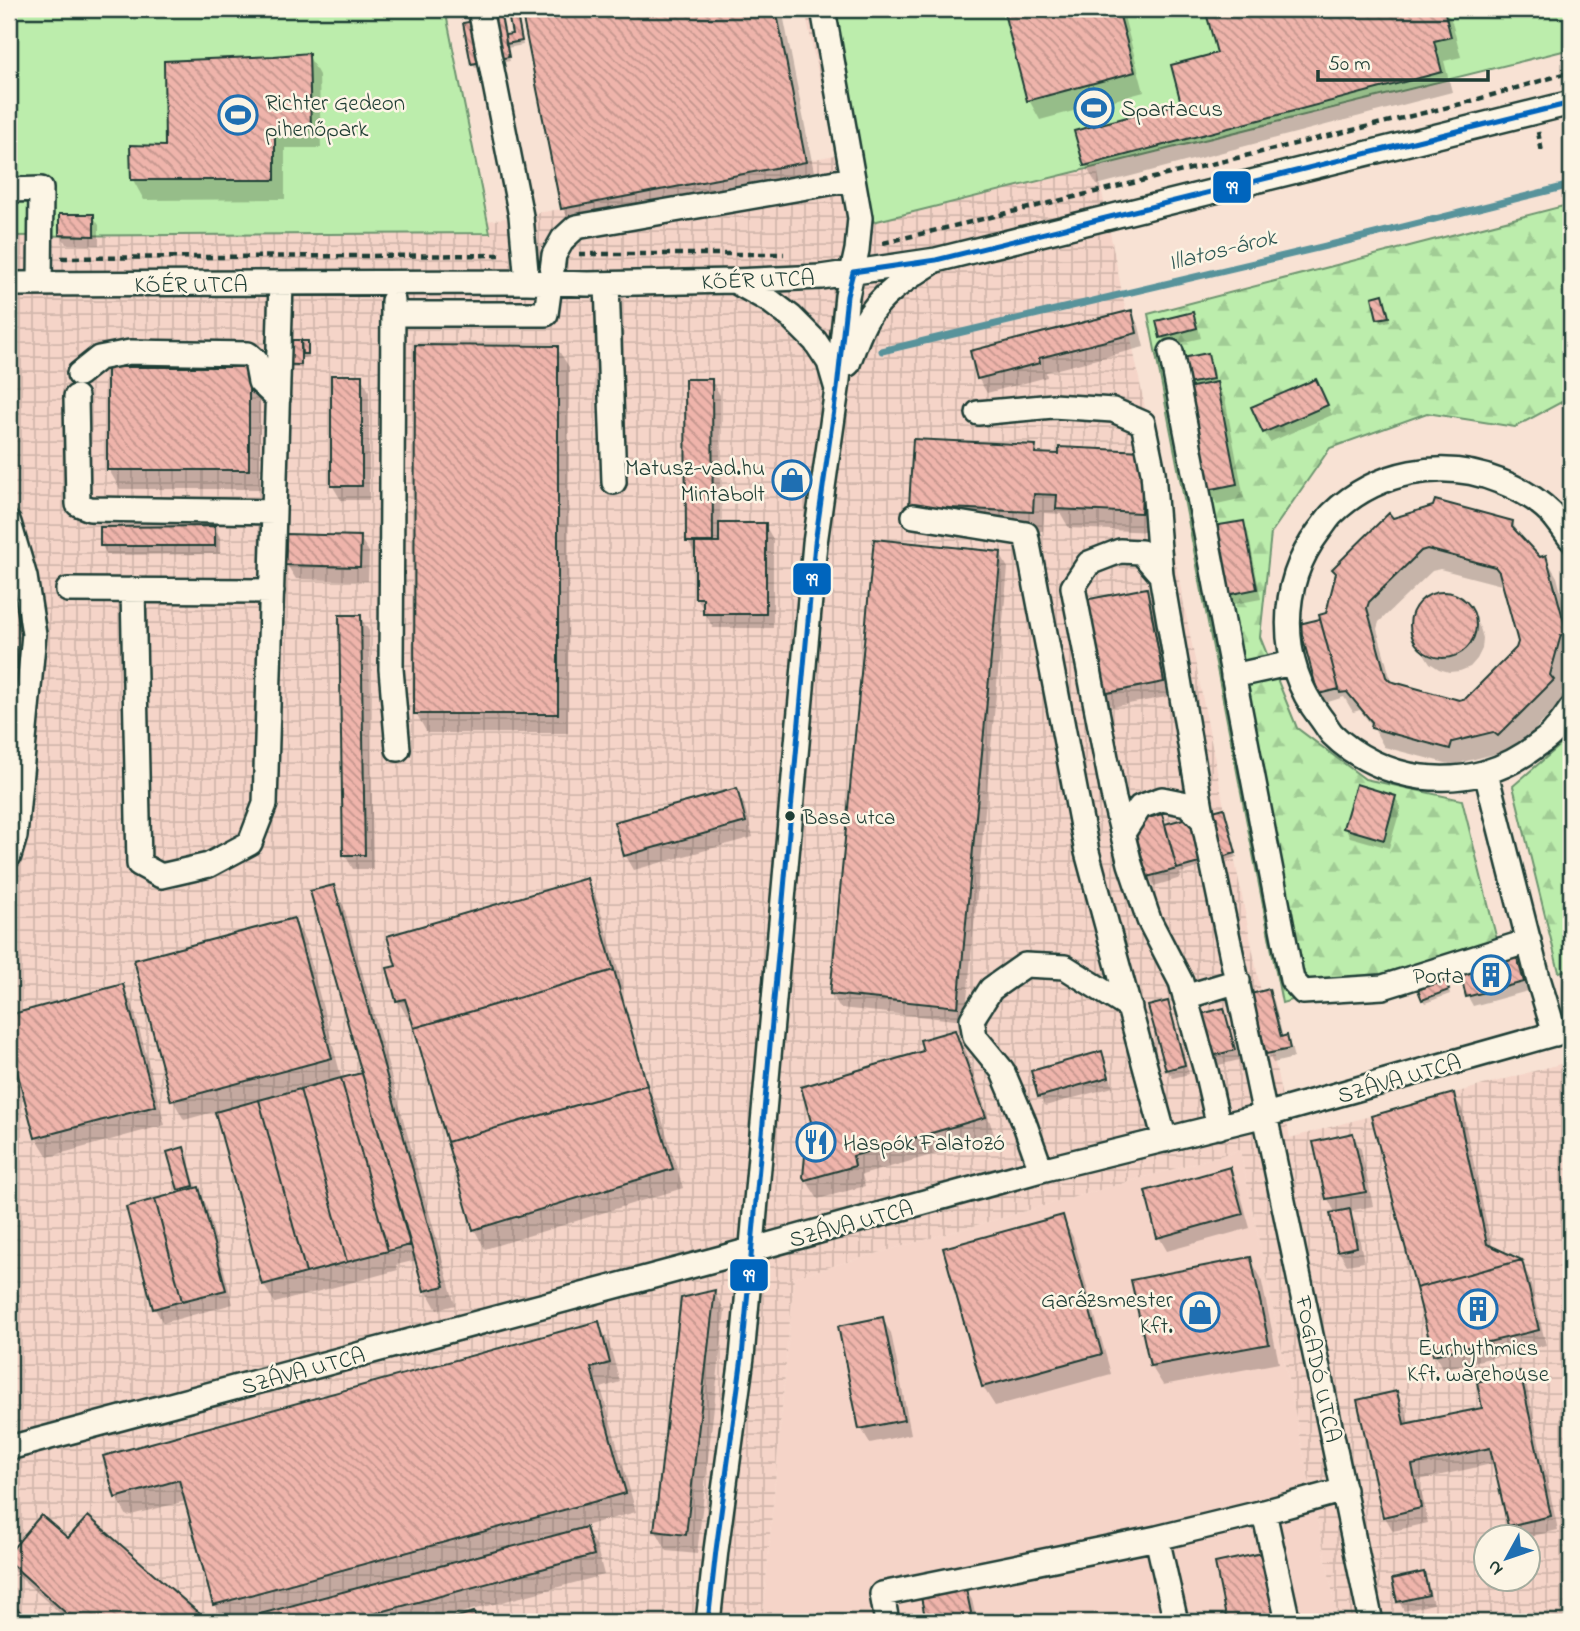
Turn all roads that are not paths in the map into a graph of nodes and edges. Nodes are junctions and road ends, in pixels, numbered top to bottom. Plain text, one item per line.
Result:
1 (480, 9) edge
2 (822, 9) edge
3 (1571, 103) edge
4 (853, 178) junction
5 (9, 190) edge
6 (936, 260) junction
7 (853, 272) junction
8 (734, 281) junction
9 (527, 282) junction
10 (394, 283) junction
11 (550, 283) junction
12 (40, 284) junction
13 (281, 284) junction
14 (607, 284) junction
15 (9, 285) edge
16 (393, 314) junction
17 (1171, 352) dead end
18 (79, 374) dead end
19 (837, 389) junction
20 (76, 397) dead end
21 (278, 399) junction
22 (978, 413) dead end
23 (614, 482) dead end
24 (274, 512) junction
25 (914, 516) dead end
26 (9, 523) edge
27 (1571, 539) edge
28 (1161, 575) junction
29 (68, 590) dead end
30 (133, 590) junction
31 (271, 591) junction
32 (1292, 663) junction
33 (1233, 676) junction
34 (19, 684) edge
35 (1571, 709) edge
36 (398, 749) dead end
37 (1486, 773) junction
38 (1204, 821) junction
39 (1123, 833) junction
40 (9, 856) edge
41 (1529, 941) junction
42 (1238, 981) junction
43 (1185, 997) junction
44 (1130, 1008) junction
45 (1563, 1032) edge
46 (1265, 1115) junction
47 (1219, 1127) junction
48 (1165, 1140) junction
49 (1041, 1170) junction
50 (751, 1250) junction
51 (9, 1448) edge
52 (1344, 1490) junction
53 (1264, 1513) junction
54 (1157, 1538) junction
55 (708, 1622) edge
56 (887, 1622) edge
57 (1177, 1622) edge
58 (1287, 1622) edge
59 (1371, 1622) edge

1 - 9 street
2 - 4 street
3 - 6 street, KŐÉR UTCA
4 - 7 street
4 - 11 street
5 - 12 street
6 - 7 street, KŐÉR UTCA
6 - 19 street
7 - 8 street, KŐÉR UTCA
7 - 19 street
8 - 14 street, KŐÉR UTCA
8 - 19 street
9 - 10 street, KŐÉR UTCA
9 - 11 street, KŐÉR UTCA
10 - 13 street, KŐÉR UTCA
10 - 16 street
11 - 14 street, KŐÉR UTCA
11 - 16 street
12 - 13 street, KŐÉR UTCA
12 - 15 street, KŐÉR UTCA
13 - 21 street
14 - 23 street
16 - 36 street
17 - 33 street
18 - 21 street
19 - 50 street
20 - 24 street
21 - 24 street
22 - 28 street, FOGADÓ UTCA
24 - 31 street
25 - 44 street
26 - 34 street
27 - 32 street
28 - 38 street, FOGADÓ UTCA
28 - 39 street
29 - 30 street
30 - 31 street
30 - 31 street
32 - 33 street
32 - 37 street
33 - 41 street
34 - 40 street
35 - 37 street
37 - 41 street
38 - 39 street
38 - 42 street, FOGADÓ UTCA
39 - 43 street
41 - 45 street
42 - 43 street
42 - 46 street, FOGADÓ UTCA
43 - 47 street
44 - 48 street
44 - 49 street
45 - 46 street, SZÁVA UTCA
46 - 47 street, SZÁVA UTCA
46 - 52 street, FOGADÓ UTCA
47 - 48 street, SZÁVA UTCA
48 - 49 street, SZÁVA UTCA
49 - 50 street, SZÁVA UTCA
50 - 51 street, SZÁVA UTCA
50 - 55 street
52 - 53 street
52 - 59 street, FOGADÓ UTCA
53 - 54 street
53 - 58 street
54 - 56 street
54 - 57 street

